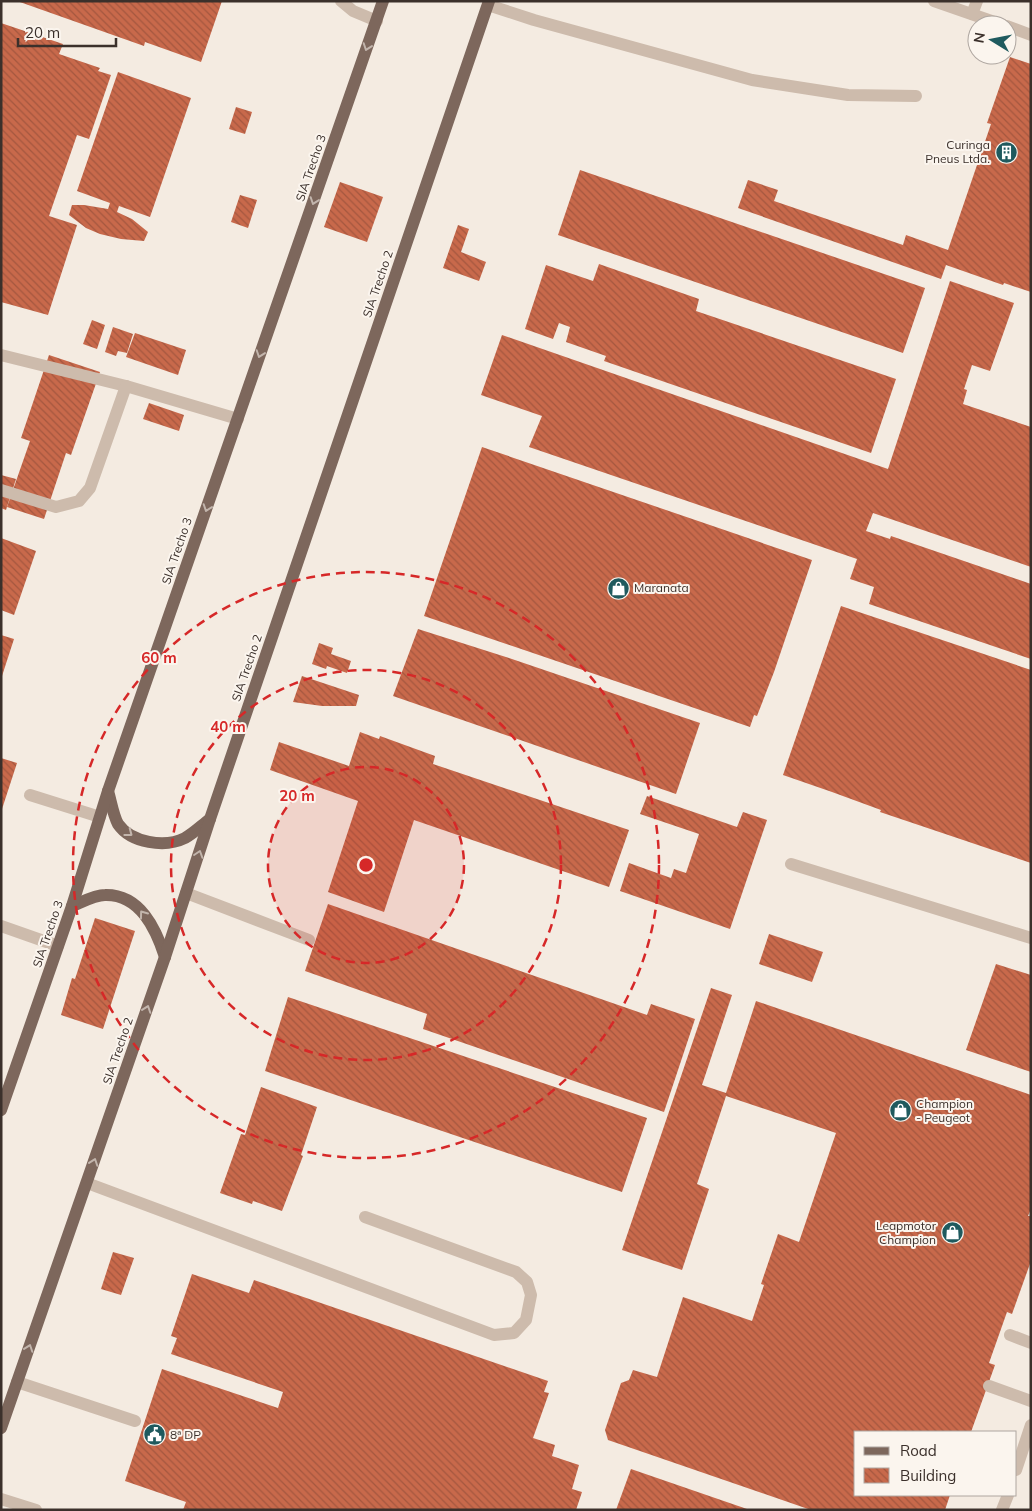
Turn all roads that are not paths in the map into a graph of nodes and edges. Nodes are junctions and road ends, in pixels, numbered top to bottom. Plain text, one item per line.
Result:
1 (341, 1) edge
2 (383, 1) edge
3 (934, 1) edge
4 (977, 1) edge
5 (489, 3) edge
6 (972, 14) joint
7 (377, 21) junction
8 (1017, 30) edge
9 (1031, 35) edge
10 (916, 96) dead end
11 (1, 355) edge
12 (126, 386) junction
13 (238, 419) junction
14 (1, 490) edge
15 (108, 791) junction
16 (30, 795) dead end
17 (100, 817) junction
18 (210, 819) junction
19 (791, 864) dead end
20 (186, 894) junction
21 (72, 906) junction
22 (1, 926) edge
23 (1031, 938) edge
24 (309, 940) dead end
25 (58, 946) junction
26 (166, 957) junction
27 (1, 1110) edge
28 (87, 1183) junction
29 (365, 1217) dead end
30 (1010, 1336) dead end
31 (1031, 1343) edge
32 (17, 1382) junction
33 (989, 1386) dead end
34 (1031, 1401) edge
35 (135, 1421) dead end
36 (1031, 1425) edge
37 (1, 1428) edge
38 (1017, 1467) edge
39 (1008, 1496) edge
40 (1, 1498) edge
41 (36, 1510) edge
42 (1002, 1510) edge

1 - 7 street
2 - 7 main road, SIA Trecho 3
3 - 6 street
4 - 6 street
5 - 10 street
5 - 18 main road, SIA Trecho 2
7 -> 13 main road, SIA Trecho 3
8 - 9 street
11 - 12 street
12 - 13 street
12 - 14 street
13 -> 15 main road, SIA Trecho 3
15 - 17 main road, SIA Trecho 3
15 -> 18 main road
16 - 17 street
17 - 21 main road, SIA Trecho 3
20 -> 18 main road, SIA Trecho 2
19 - 23 street
20 - 24 street
20 - 26 main road, SIA Trecho 2
21 - 25 main road, SIA Trecho 3
26 -> 21 main road
22 - 25 street
25 - 27 main road, SIA Trecho 3
28 -> 26 main road, SIA Trecho 2
28 - 29 street
32 -> 28 main road, SIA Trecho 2
30 - 31 street
32 - 35 street
32 - 37 main road, SIA Trecho 2
33 - 34 street
36 - 38 street
39 - 42 street
40 - 41 street

